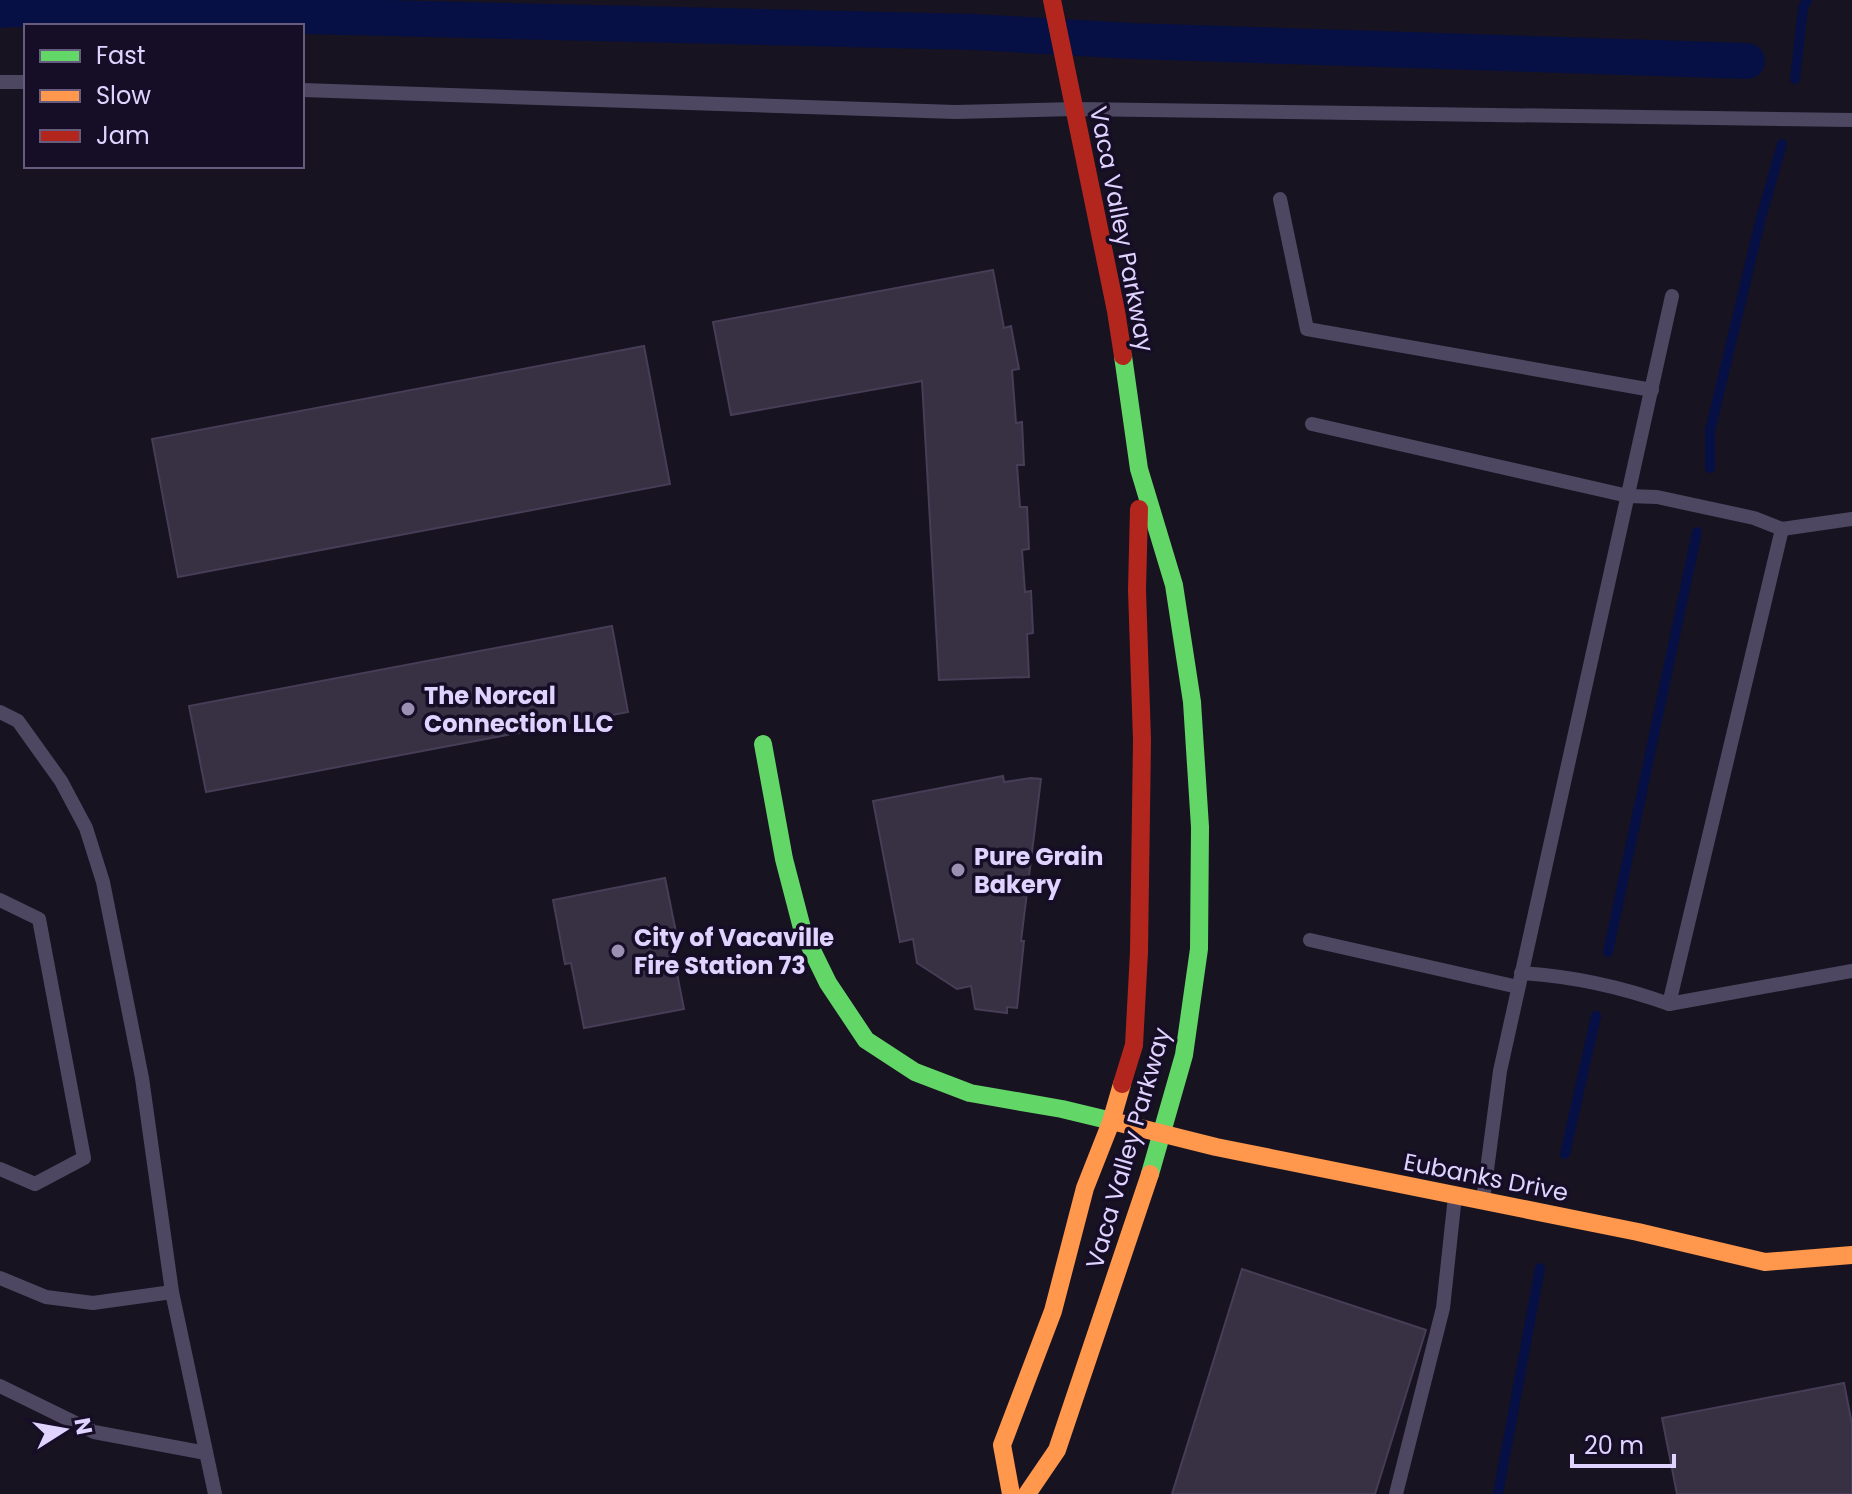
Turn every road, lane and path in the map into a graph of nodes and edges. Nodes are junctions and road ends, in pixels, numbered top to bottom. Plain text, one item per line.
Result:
1 (1053, 5) edge
2 (0, 82) edge
3 (24, 82) edge
4 (304, 90) edge
5 (1075, 109) junction
6 (1852, 120) edge
7 (1280, 199) dead end
8 (1672, 296) dead end
9 (1652, 390) junction
10 (1312, 424) dead end
11 (1139, 469) junction
12 (1628, 496) junction
13 (1852, 519) edge
14 (1782, 529) junction
15 (0, 712) edge
16 (763, 744) dead end
17 (0, 900) edge
18 (1310, 940) dead end
19 (1852, 971) edge
20 (1520, 980) junction
21 (1669, 1004) junction
22 (1111, 1122) junction
23 (1160, 1134) junction
24 (0, 1169) edge
25 (1455, 1195) junction
26 (1482, 1201) junction
27 (1852, 1255) edge
28 (0, 1278) edge
29 (172, 1292) junction
30 (0, 1386) edge
31 (206, 1453) junction
32 (215, 1494) edge
33 (1011, 1494) edge
34 (1027, 1494) edge
35 (1396, 1494) edge

1 - 5 street, Vaca Valley Parkway
2 - 3 lane
4 - 5 lane
5 - 6 lane
5 - 11 street, Vaca Valley Parkway
7 - 9 lane
8 - 9 lane
9 - 12 lane
10 - 12 lane
11 - 22 street, Vaca Valley Parkway
11 - 23 street, Vaca Valley Parkway
12 - 14 lane
12 - 20 lane
13 - 14 lane
14 - 21 lane
15 - 29 lane
16 - 22 street, Eubanks Drive
17 - 24 lane
18 - 20 lane
19 - 21 lane
20 - 21 lane
20 - 26 lane
22 - 23 street, Eubanks Drive
22 - 33 street, Vaca Valley Parkway
23 - 25 street, Eubanks Drive
23 - 34 street, Vaca Valley Parkway
25 - 26 street, Eubanks Drive
25 - 35 lane
26 - 27 street, Eubanks Drive
28 - 29 lane
29 - 31 lane
30 - 31 lane
31 - 32 lane

